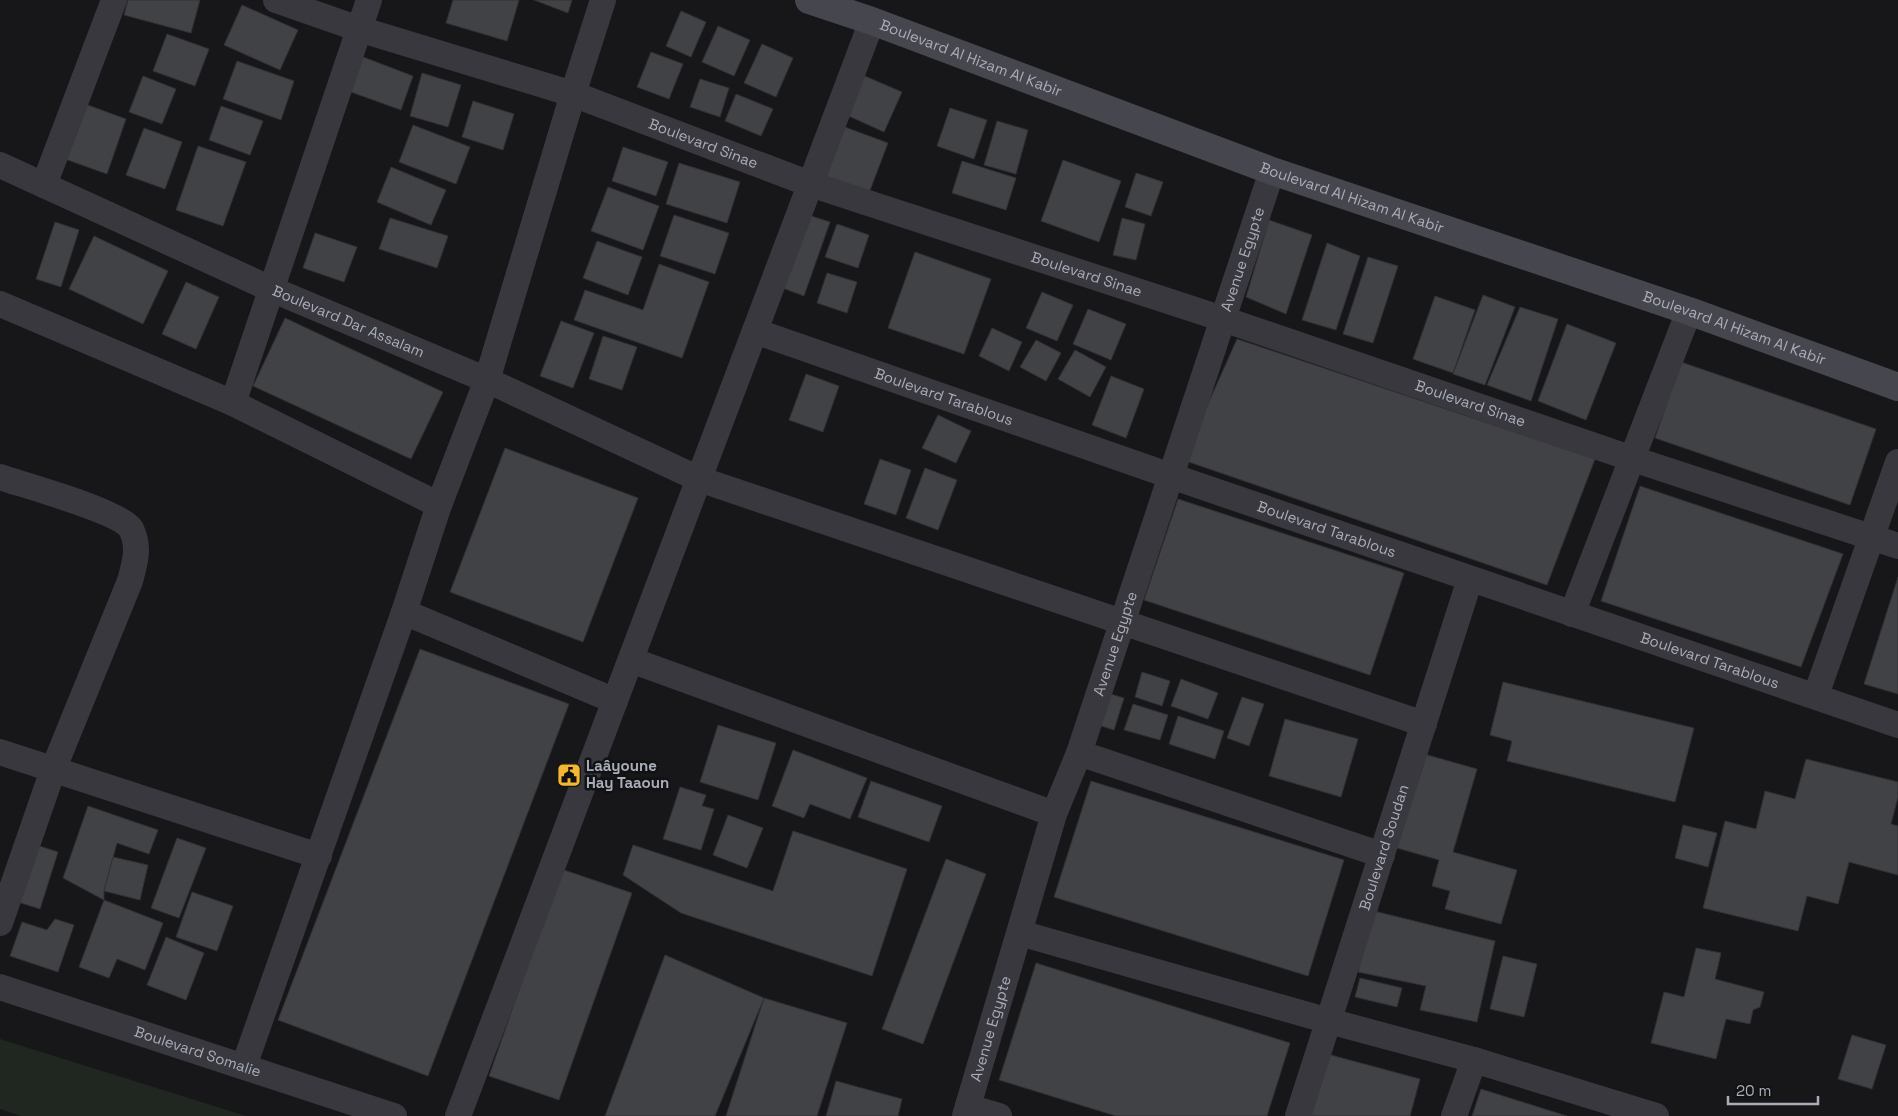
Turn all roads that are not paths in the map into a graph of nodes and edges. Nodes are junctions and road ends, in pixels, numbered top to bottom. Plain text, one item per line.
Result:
1 (114, 0) edge
2 (276, 0) edge
3 (369, 0) edge
4 (603, 0) edge
5 (809, 0) edge
6 (872, 21) junction
7 (359, 29) junction
8 (573, 94) junction
9 (0, 165) edge
10 (1272, 171) junction
11 (810, 184) junction
12 (44, 185) junction
13 (271, 289) junction
14 (0, 304) edge
15 (1689, 311) junction
16 (1223, 319) junction
17 (755, 331) junction
18 (486, 380) junction
19 (1898, 387) edge
20 (233, 403) junction
21 (1633, 459) junction
22 (1898, 462) edge
23 (1171, 476) junction
24 (0, 477) edge
25 (699, 479) junction
26 (439, 505) junction
27 (1871, 536) junction
28 (1898, 546) edge
29 (1470, 579) junction
30 (404, 612) junction
31 (1572, 614) junction
32 (1123, 623) junction
33 (631, 660) junction
34 (1816, 695) junction
35 (615, 701) junction
36 (1424, 724) junction
37 (1898, 725) edge
38 (0, 752) edge
39 (1079, 753) junction
40 (53, 770) junction
41 (1054, 814) junction
42 (1382, 855) junction
43 (319, 856) junction
44 (0, 923) edge
45 (1020, 934) junction
46 (0, 987) edge
47 (1329, 1022) junction
48 (1474, 1060) junction
49 (244, 1066) junction
50 (966, 1112) edge
51 (394, 1116) edge
52 (458, 1116) edge
53 (999, 1116) edge
54 (1298, 1116) edge
55 (1454, 1116) edge
56 (1656, 1116) edge

1 - 12 street
2 - 7 street, Boulevard Sinae
3 - 7 street
4 - 8 street
5 - 6 main road, Boulevard Al Hizam Al Kabir
6 - 10 main road, Boulevard Al Hizam Al Kabir
6 - 11 street
7 - 8 street, Boulevard Sinae
7 - 13 street
8 - 11 street, Boulevard Sinae
8 - 18 street
9 - 12 street, Boulevard Dar Assalam
10 - 15 main road, Boulevard Al Hizam Al Kabir
10 - 16 street, Avenue Egypte
11 - 16 street, Boulevard Sinae
11 - 17 street
12 - 13 street, Boulevard Dar Assalam
13 - 18 street, Boulevard Dar Assalam
13 - 20 street
14 - 20 street
15 - 19 main road, Boulevard Al Hizam Al Kabir
15 - 21 street
16 - 21 street, Boulevard Sinae
16 - 23 street, Avenue Egypte
17 - 23 street, Boulevard Tarablous
17 - 25 street
18 - 25 street, Boulevard Dar Assalam
18 - 26 street
20 - 26 street
21 - 27 street, Boulevard Sinae
21 - 31 street
22 - 27 street
23 - 29 street, Boulevard Tarablous
23 - 32 street, Avenue Egypte
24 - 40 street
25 - 32 street, Boulevard Dar Assalam
25 - 33 street
26 - 30 street
27 - 28 street, Boulevard Sinae
27 - 34 street
29 - 31 street, Boulevard Tarablous
29 - 36 street, Boulevard Soudan
30 - 35 street
30 - 43 street
31 - 34 street, Boulevard Tarablous
32 - 36 street, Boulevard Dar Assalam
32 - 39 street, Avenue Egypte
33 - 35 street
33 - 41 street
34 - 37 street, Boulevard Tarablous
35 - 52 street
36 - 42 street, Boulevard Soudan
38 - 40 street
39 - 41 street, Avenue Egypte
39 - 42 street
40 - 43 street
40 - 44 street
41 - 45 street, Avenue Egypte
42 - 47 street, Boulevard Soudan
43 - 49 street
45 - 47 street
45 - 50 street, Avenue Egypte
46 - 49 street, Boulevard Somalie
47 - 48 street
47 - 54 street, Boulevard Soudan
48 - 55 street
48 - 56 street
49 - 51 street, Boulevard Somalie
50 - 53 street

